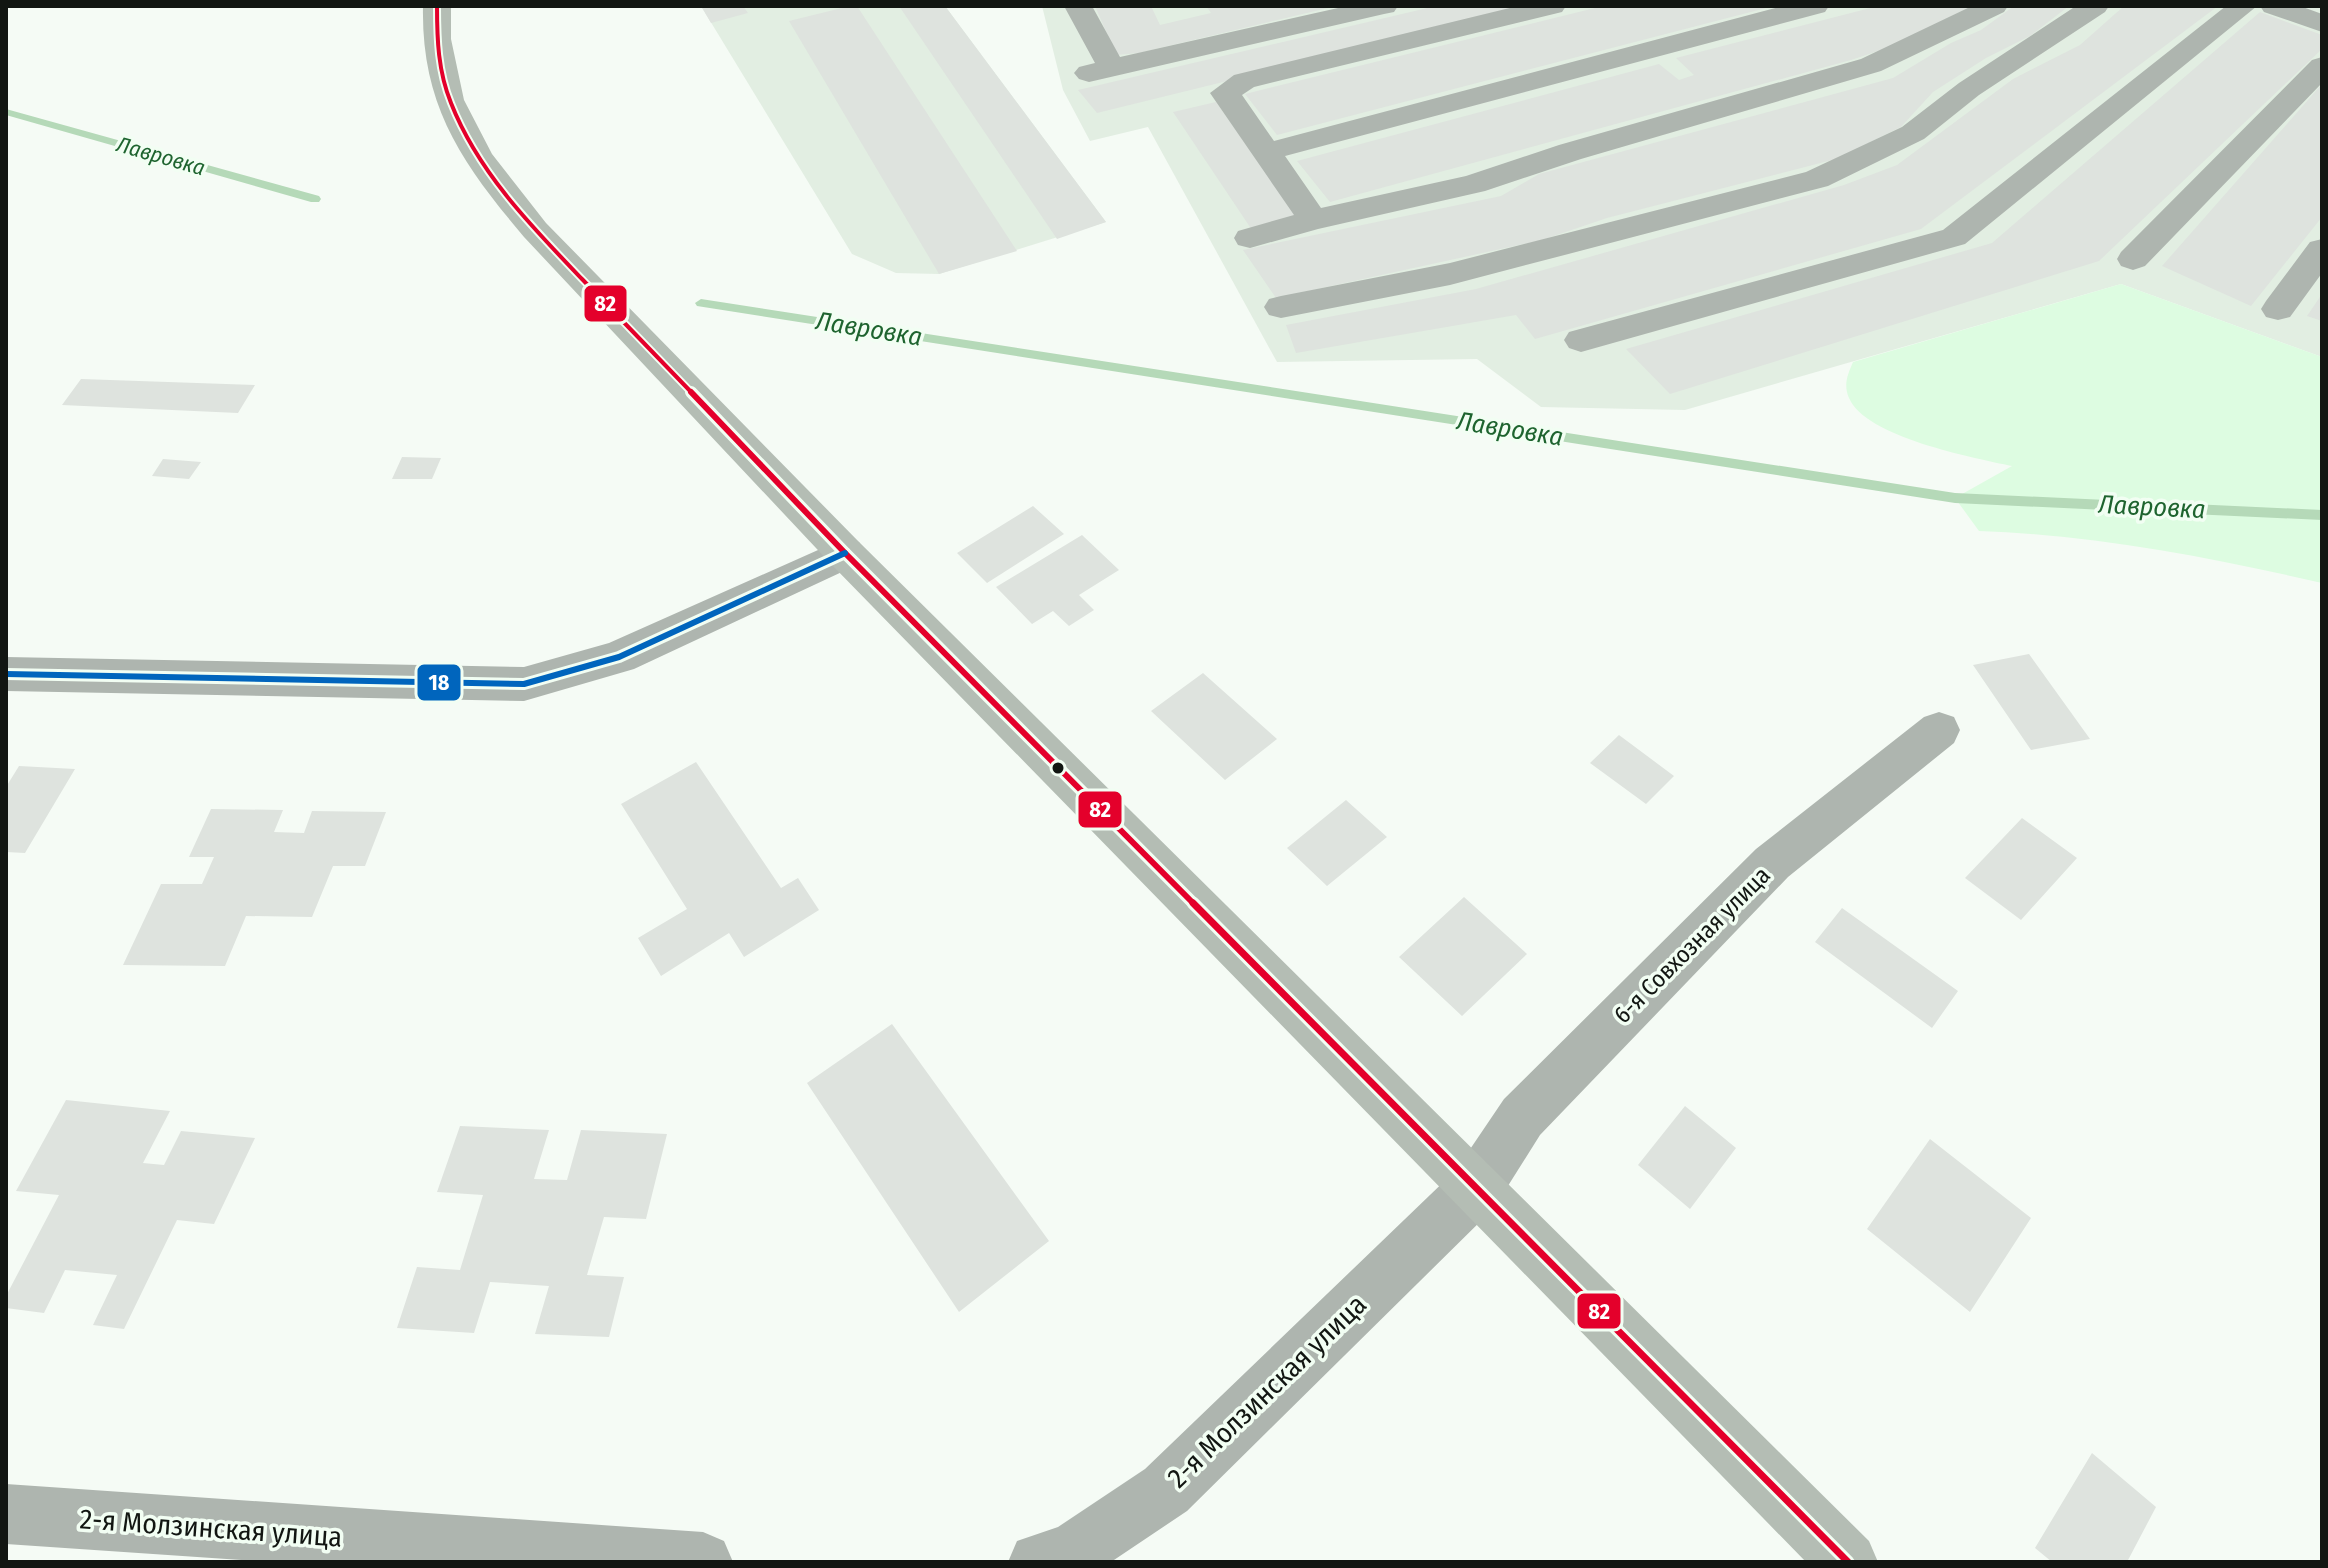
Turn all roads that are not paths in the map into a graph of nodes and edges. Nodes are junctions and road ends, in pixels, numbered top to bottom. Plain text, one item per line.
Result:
1 (437, 6) edge
2 (1078, 6) edge
3 (1384, 6) edge
4 (1552, 6) edge
5 (1815, 6) edge
6 (1994, 6) edge
7 (2095, 6) edge
8 (2243, 6) edge
9 (2274, 6) edge
10 (2322, 24) edge
11 (2322, 66) edge
12 (1267, 152) junction
13 (1313, 220) junction
14 (1250, 238) dead end
15 (2322, 249) edge
16 (2133, 259) dead end
17 (1281, 307) dead end
18 (2278, 309) dead end
19 (1581, 340) dead end
20 (845, 553) junction
21 (6, 674) edge
22 (1939, 730) dead end
23 (1475, 1189) junction
24 (6, 1514) edge
25 (703, 1562) edge
26 (1038, 1562) edge
27 (1848, 1562) edge

1 - 20 highway
2 - 3 street
4 - 12 street
5 - 12 street
6 - 13 street
7 - 17 street
8 - 19 street
9 - 10 street
11 - 16 street
12 - 13 street
13 - 14 street
15 - 18 street
20 - 21 street
20 - 23 highway
22 - 23 street, 6-я Совхозная улица
23 - 26 street, 2-я Молзинская улица
23 - 27 highway
24 - 25 street, 2-я Молзинская улица

